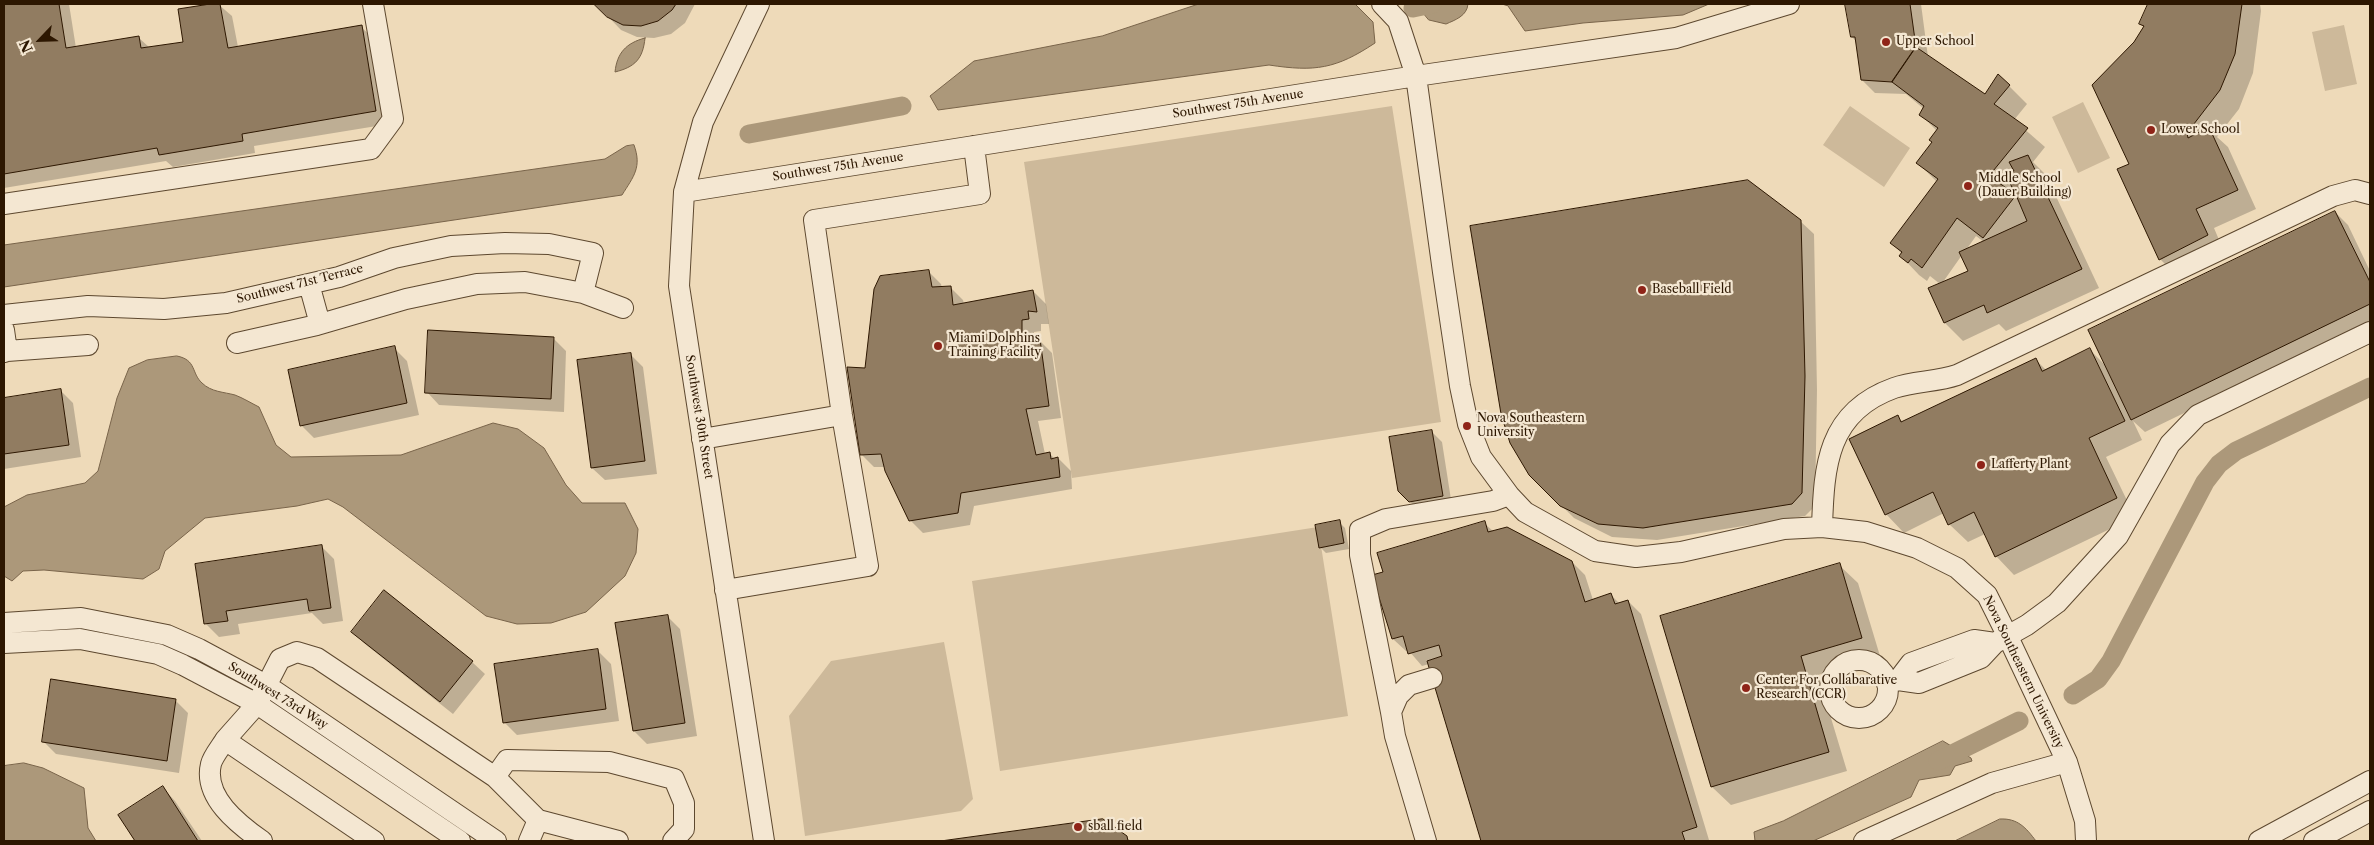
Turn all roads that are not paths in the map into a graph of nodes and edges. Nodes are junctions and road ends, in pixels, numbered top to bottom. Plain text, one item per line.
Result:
1 (374, 4) edge
2 (758, 4) edge
3 (1382, 4) edge
4 (1789, 4) edge
5 (1416, 76) junction
6 (974, 146) junction
7 (684, 192) junction
8 (2370, 194) edge
9 (4, 204) edge
10 (309, 284) junction
11 (583, 294) junction
12 (623, 308) dead end
13 (4, 316) edge
14 (320, 324) junction
15 (4, 330) edge
16 (2370, 332) edge
17 (237, 343) dead end
18 (88, 345) dead end
19 (5, 352) edge
20 (842, 416) junction
21 (702, 439) junction
22 (1509, 495) junction
23 (1822, 526) junction
24 (725, 590) junction
25 (4, 623) edge
26 (2001, 640) junction
27 (4, 644) edge
28 (1941, 652) junction
29 (1948, 671) junction
30 (1432, 678) dead end
31 (266, 686) junction
32 (257, 704) junction
33 (1391, 712) junction
34 (225, 740) junction
35 (2067, 762) junction
36 (495, 777) junction
37 (2370, 781) edge
38 (2370, 811) edge
39 (538, 820) junction
40 (262, 841) edge
41 (374, 841) edge
42 (460, 841) edge
43 (496, 841) edge
44 (529, 841) edge
45 (618, 841) edge
46 (674, 841) edge
47 (764, 841) edge
48 (1426, 841) edge
49 (1864, 841) edge
50 (2086, 841) edge
51 (2259, 841) edge
52 (2314, 841) edge

1 - 9 street
2 - 7 street, Southwest 30th Street
3 - 5 street, Nova Southeastern University
4 - 5 street, Southwest 75th Avenue
5 - 6 street, Southwest 75th Avenue
5 - 22 street, Nova Southeastern University
6 - 7 street, Southwest 75th Avenue
6 - 20 street
7 - 21 street, Southwest 30th Street
8 - 23 street
10 - 11 street, Southwest 71st Terrace
10 - 13 street, Southwest 71st Terrace
10 - 14 street
11 - 12 street
11 - 14 street
14 - 17 street
15 - 19 street
16 - 26 street
18 - 19 street
20 - 21 street
20 - 24 street
21 - 24 street, Southwest 30th Street
22 - 23 street, Nova Southeastern University
22 - 33 street
23 - 26 street, Nova Southeastern University
24 - 47 street, Southwest 30th Street
25 - 31 street, Southwest 73rd Way
26 - 28 street
26 - 29 street
26 - 35 street, Nova Southeastern University
27 - 32 street, Southwest 73rd Way
28 - 29 street
28 - 29 street
30 - 33 street
31 - 32 street
31 - 36 street
31 - 43 street, Southwest 73rd Way
32 - 34 street
32 - 42 street, Southwest 73rd Way
33 - 48 street
34 - 40 street
34 - 41 street
35 - 49 street
35 - 50 street, Nova Southeastern University
36 - 39 street
36 - 46 street
37 - 51 street
38 - 52 street
39 - 44 street
39 - 45 street

